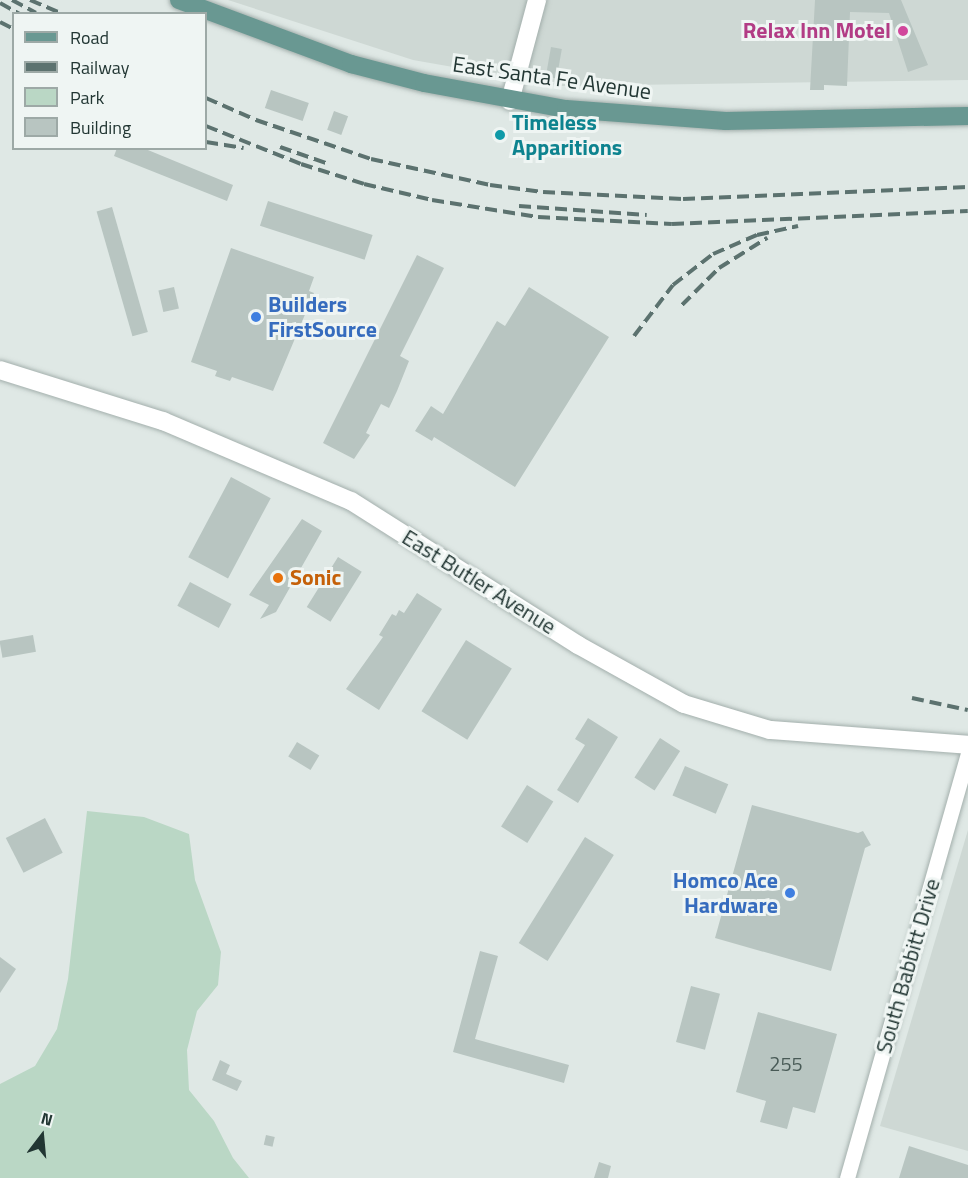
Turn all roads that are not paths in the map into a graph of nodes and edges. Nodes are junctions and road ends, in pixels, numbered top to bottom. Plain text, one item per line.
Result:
1 (179, 0) edge
2 (537, 0) edge
3 (510, 100) junction
4 (968, 116) edge
5 (0, 370) edge
6 (968, 745) edge
7 (968, 753) edge
8 (847, 1178) edge

1 - 3 main road, East Santa Fe Avenue
2 - 3 main road
3 - 4 main road, East Santa Fe Avenue
5 - 6 main road, East Butler Avenue
7 - 8 street, South Babbitt Drive

